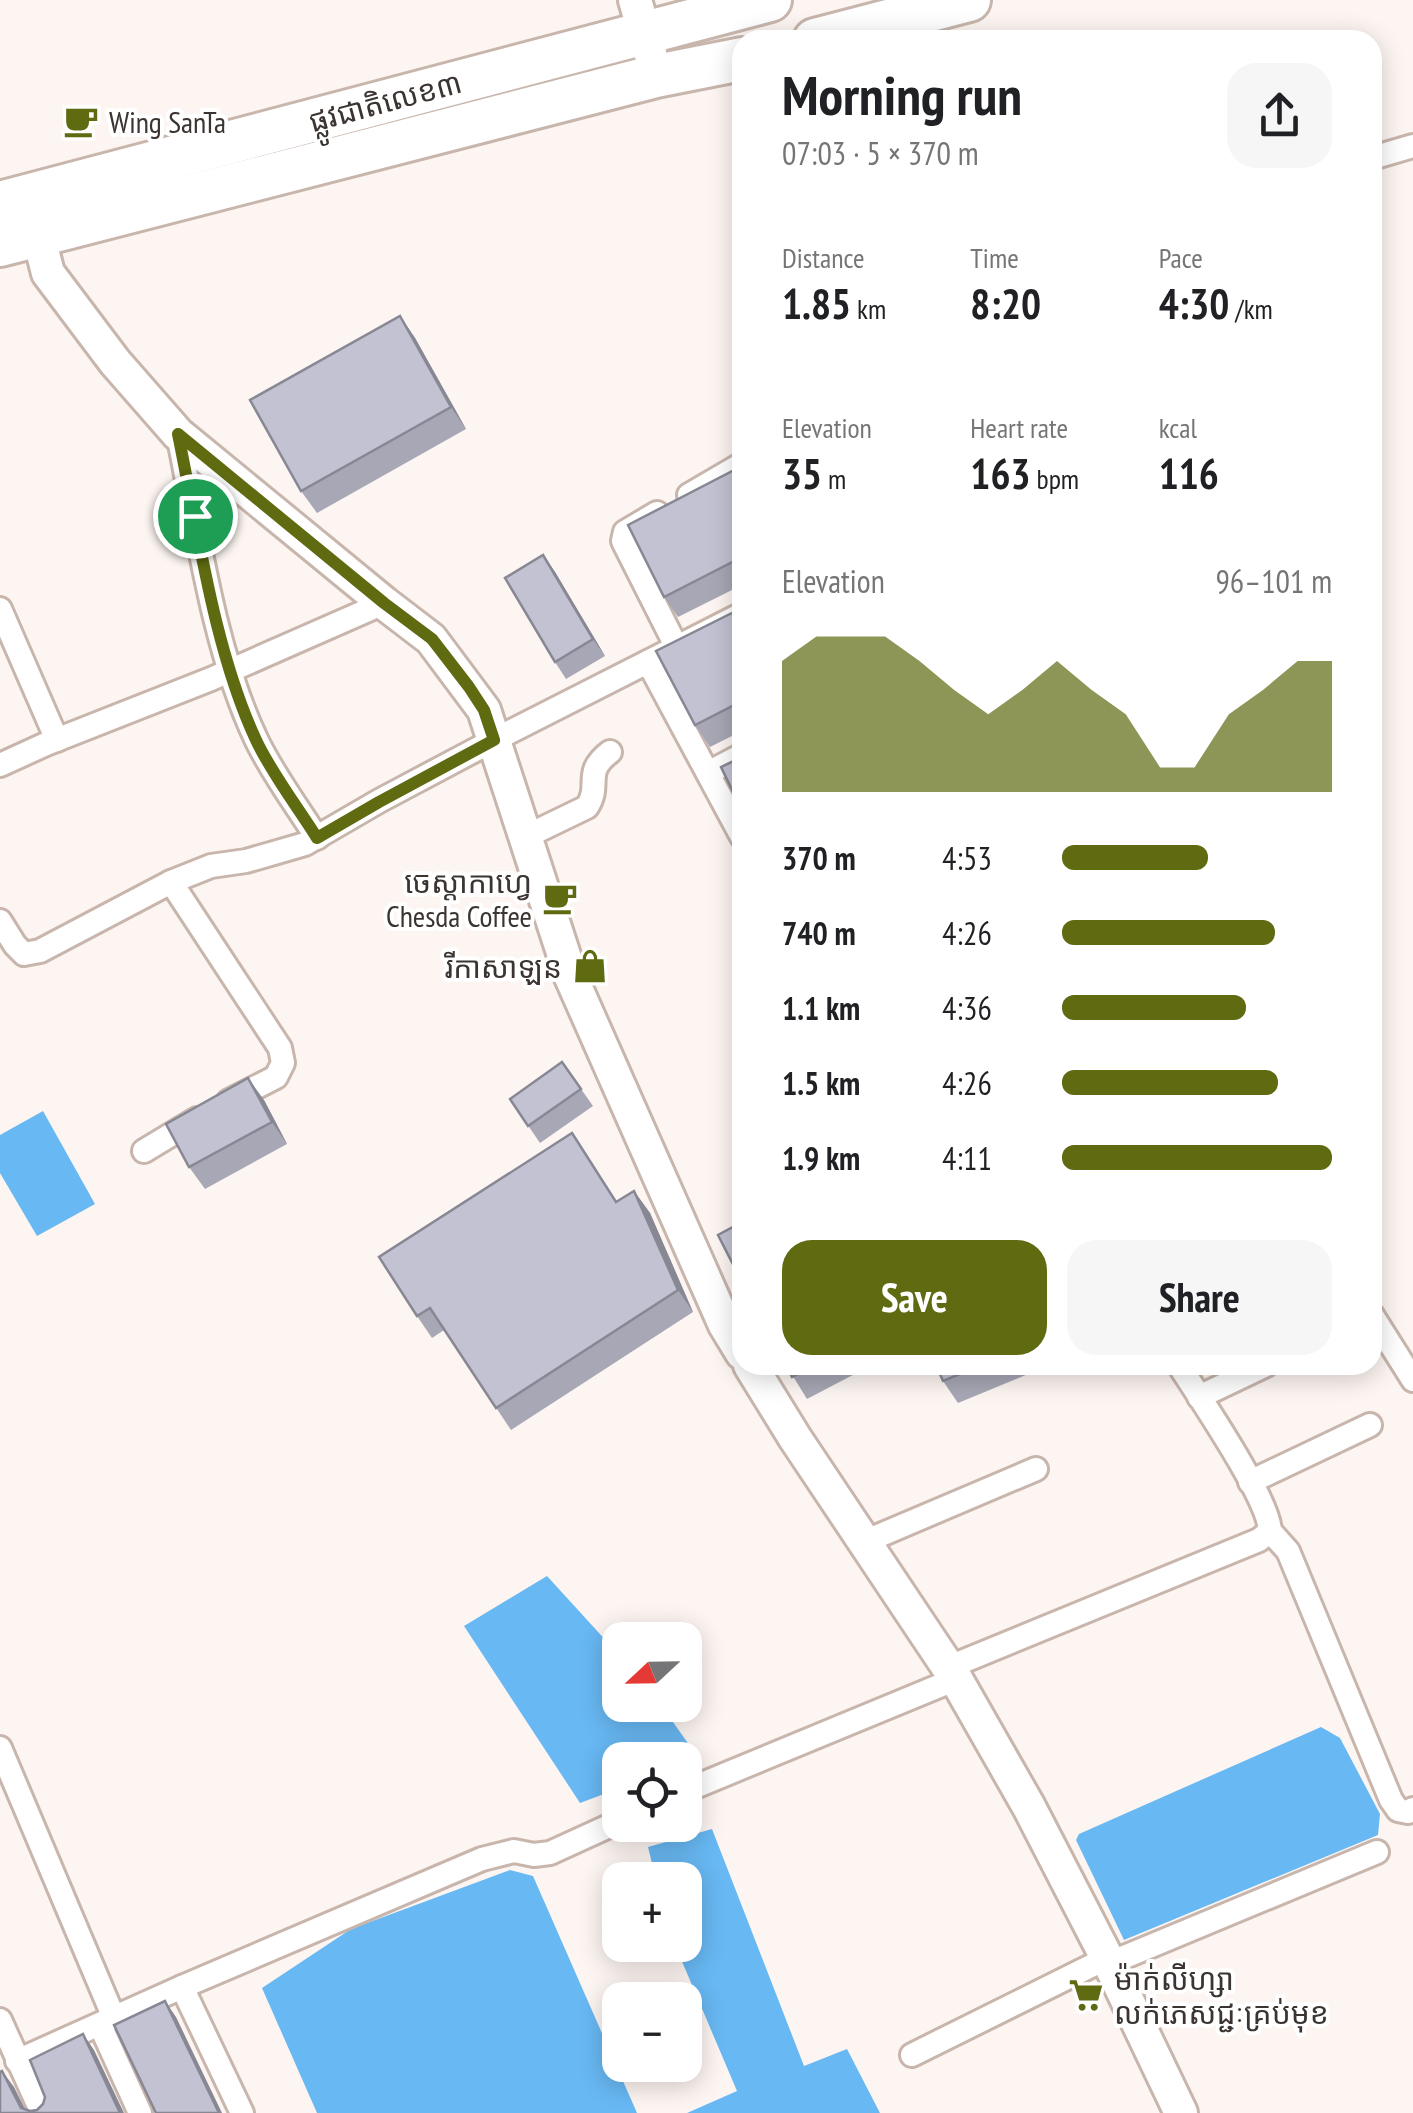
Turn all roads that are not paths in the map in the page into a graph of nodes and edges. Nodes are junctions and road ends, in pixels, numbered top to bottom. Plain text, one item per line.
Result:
1 (770, 0) edge
2 (969, 0) edge
3 (640, 16) edge
4 (854, 30) edge
5 (732, 61) edge
6 (656, 76) junction
7 (1413, 146) edge
8 (1382, 155) edge
9 (16, 220) edge
10 (178, 434) junction
11 (732, 470) edge
12 (384, 603) junction
13 (0, 609) edge
14 (732, 619) edge
15 (678, 648) junction
16 (648, 662) junction
17 (230, 670) junction
18 (57, 740) junction
19 (494, 740) junction
20 (610, 752) dead end
21 (732, 760) edge
22 (0, 766) edge
23 (708, 773) junction
24 (732, 818) edge
25 (525, 837) junction
26 (317, 838) junction
27 (170, 882) junction
28 (0, 921) edge
29 (144, 1151) dead end
30 (1382, 1331) edge
31 (732, 1336) edge
32 (756, 1375) edge
33 (1186, 1375) edge
34 (1245, 1375) edge
35 (1413, 1380) edge
36 (1199, 1397) junction
37 (1370, 1425) dead end
38 (1036, 1469) dead end
39 (1250, 1482) junction
40 (1270, 1532) junction
41 (864, 1542) junction
42 (952, 1674) junction
43 (0, 1748) edge
44 (702, 1784) edge
45 (1413, 1809) edge
46 (602, 1829) edge
47 (1378, 1852) dead end
48 (1108, 1961) junction
49 (182, 1987) junction
50 (0, 2020) edge
51 (107, 2022) junction
52 (912, 2055) dead end
53 (17, 2061) junction
54 (42, 2113) edge
55 (140, 2113) edge
56 (242, 2113) edge
57 (1181, 2113) edge

1 - 3 highway, ផ្លូវជាតិលេខ៣
2 - 4 highway
3 - 6 street
3 - 9 highway, ផ្លូវជាតិលេខ៣
5 - 6 highway, ផ្លូវជាតិលេខ៣
6 - 9 highway, ផ្លូវជាតិលេខ៣
7 - 8 street
9 - 10 street
10 - 12 street
10 - 17 street
11 - 15 street
12 - 17 street
12 - 19 street
13 - 18 street
14 - 15 street
15 - 16 street
16 - 19 street
16 - 23 street
17 - 18 street
17 - 26 street
18 - 22 street
19 - 25 street
19 - 26 street
20 - 25 street
21 - 23 street
23 - 24 street
25 - 31 street
26 - 27 street
27 - 28 street
27 - 29 street
30 - 35 street
32 - 41 street
33 - 36 street
34 - 36 street
36 - 39 street
37 - 39 street
38 - 41 street
39 - 40 street
40 - 42 street
40 - 45 street
41 - 42 street
42 - 44 street
42 - 48 street
43 - 51 street
46 - 49 street
47 - 48 street
48 - 52 street
48 - 57 street
49 - 51 street
49 - 56 street
50 - 53 street
51 - 53 street
51 - 55 street
53 - 54 street

